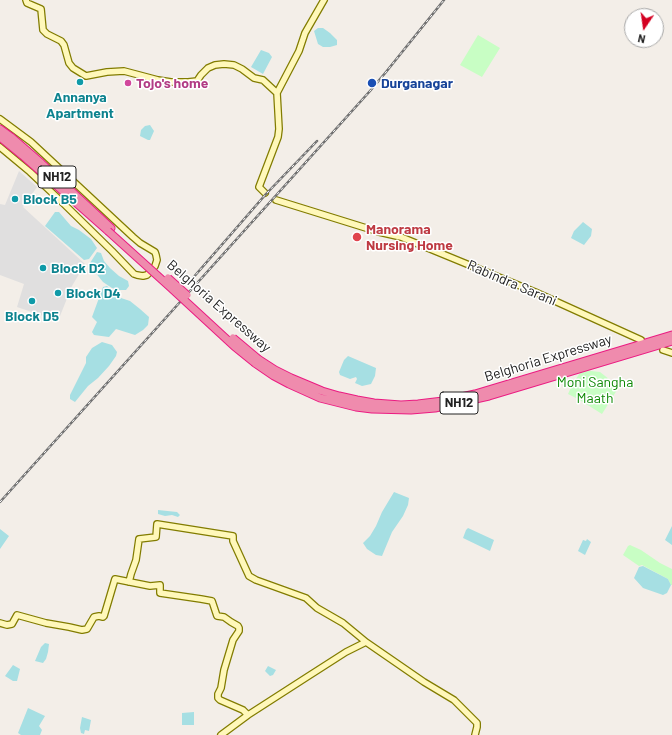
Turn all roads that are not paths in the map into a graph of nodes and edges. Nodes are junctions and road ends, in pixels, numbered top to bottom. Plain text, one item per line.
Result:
1 (26, 0) edge
2 (324, 0) edge
3 (277, 94) junction
4 (0, 119) edge
5 (0, 129) edge
6 (0, 137) edge
7 (0, 148) edge
8 (265, 193) dead end
9 (276, 200) dead end
10 (109, 230) junction
11 (672, 335) edge
12 (641, 340) dead end
13 (672, 341) edge
14 (663, 350) dead end
15 (672, 353) edge
16 (256, 361) junction
17 (129, 582) junction
18 (0, 623) edge
19 (366, 642) junction
20 (248, 715) junction
21 (221, 735) edge
22 (475, 735) edge

1 - 3 street
2 - 3 street
3 - 8 street
4 - 7 street
5 - 10 highway, Belghoria Expressway / NH12
6 - 10 highway, Belghoria Expressway / NH12
9 - 12 street, Rabindra Sarani
10 - 16 highway, Belghoria Expressway / NH12, bridge
11 - 16 highway, Belghoria Expressway / NH12
13 - 16 highway, Belghoria Expressway / NH12
14 - 15 street
17 - 18 street
17 - 19 street
17 - 20 street
19 - 20 street
19 - 22 street
20 - 21 street

